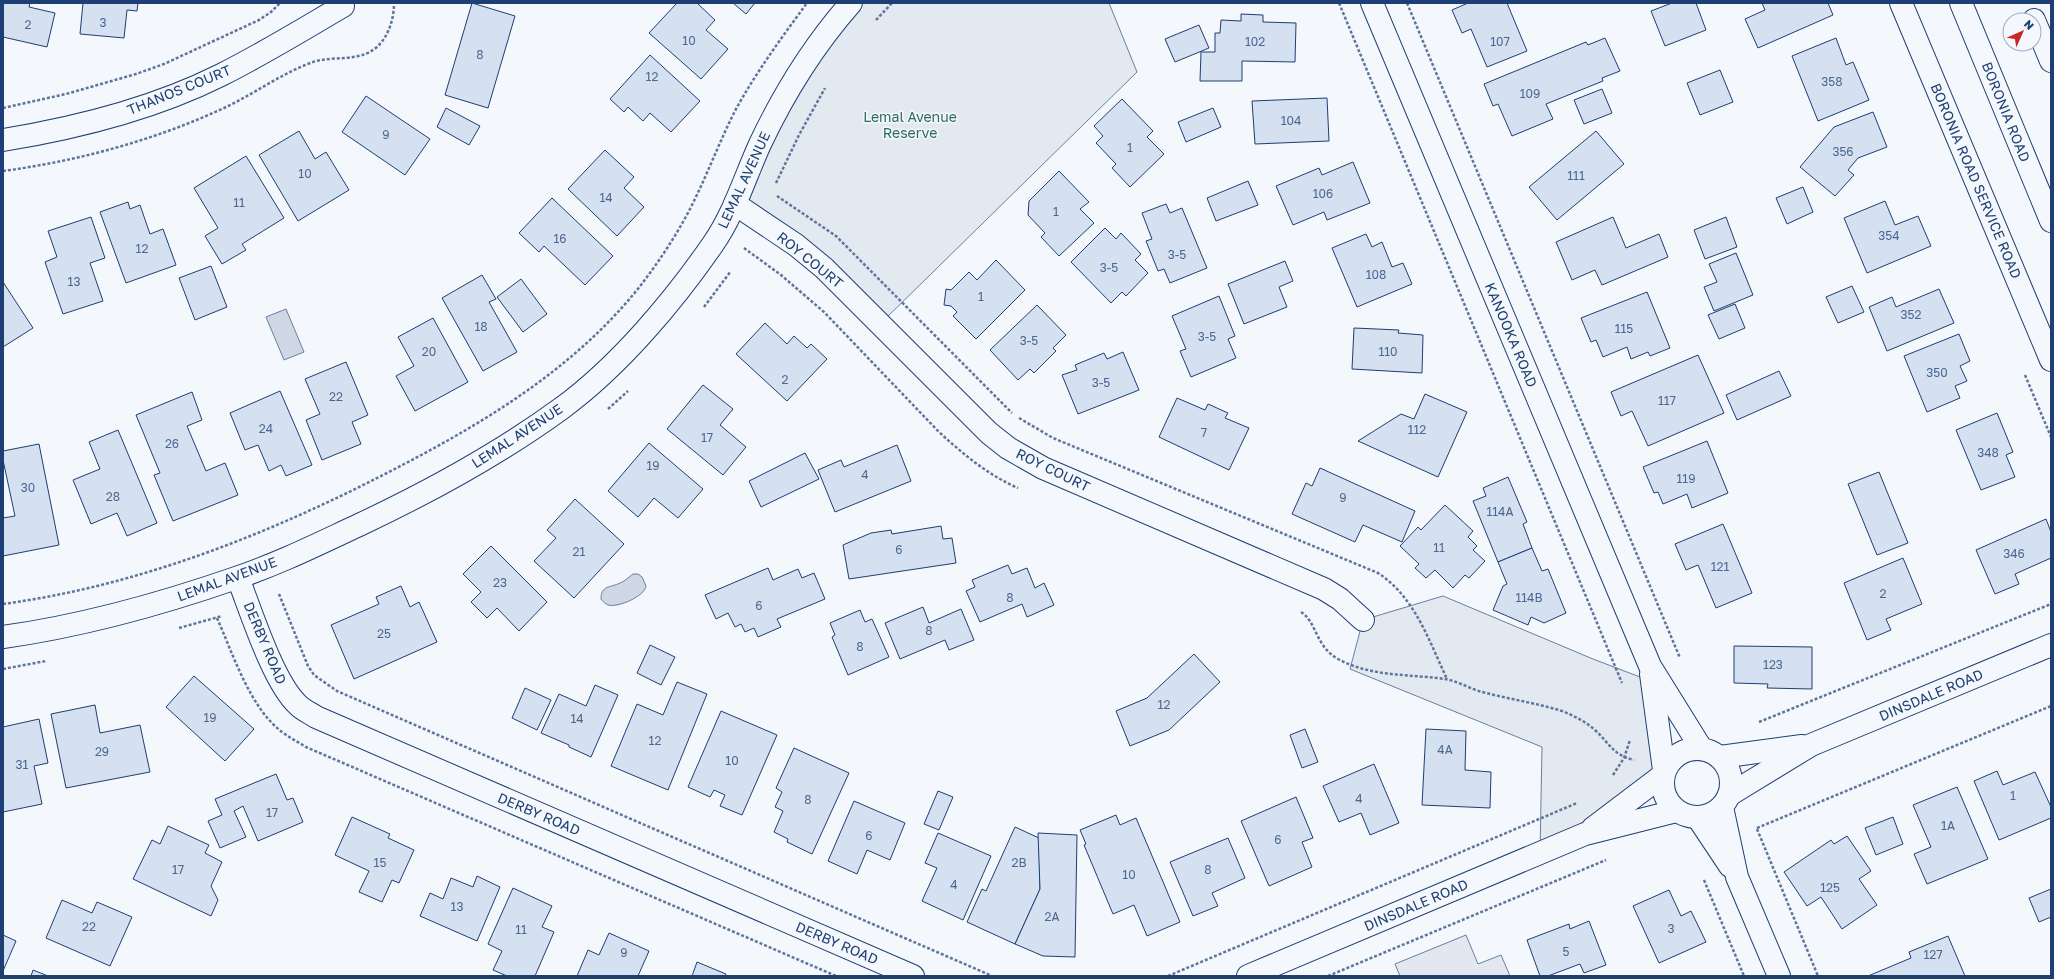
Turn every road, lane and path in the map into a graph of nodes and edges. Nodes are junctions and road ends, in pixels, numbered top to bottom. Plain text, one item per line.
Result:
1 (280, 3) edge
2 (807, 3) edge
3 (850, 3) edge
4 (892, 3) edge
5 (1339, 3) edge
6 (1372, 3) edge
7 (1407, 3) edge
8 (1901, 3) edge
9 (1961, 3) edge
10 (342, 6) dead end
11 (872, 24) dead end
12 (2042, 39) edge
13 (2051, 61) edge
14 (826, 87) dead end
15 (3, 108) edge
16 (3, 140) edge
17 (775, 185) dead end
18 (772, 192) dead end
19 (735, 204) junction
20 (2051, 221) edge
21 (2051, 360) edge
22 (238, 578) junction
23 (278, 594) dead end
24 (3, 604) edge
25 (2051, 604) edge
26 (1363, 620) dead end
27 (3, 637) edge
28 (2051, 645) edge
29 (1681, 659) dead end
30 (1650, 666) junction
31 (1395, 675) dead end
32 (1447, 679) junction
33 (1625, 690) dead end
34 (2051, 706) edge
35 (1753, 725) dead end
36 (1632, 735) dead end
37 (1811, 745) junction
38 (1710, 753) junction
39 (1624, 758) junction
40 (1640, 762) dead end
41 (1663, 773) junction
42 (1610, 780) dead end
43 (1583, 800) dead end
44 (1725, 801) junction
45 (1676, 811) junction
46 (1698, 818) junction
47 (1754, 822) dead end
48 (1757, 829) junction
49 (1585, 834) junction
50 (1609, 858) dead end
51 (1702, 877) dead end
52 (1737, 877) junction
53 (913, 976) edge
54 (992, 976) edge
55 (1168, 976) edge
56 (1248, 976) edge
57 (1328, 976) edge
58 (1744, 976) edge
59 (1778, 976) edge
60 (1818, 976) edge

1 - 15 path
2 - 24 path
3 - 19 street, LEMAL AVENUE
4 - 11 path
5 - 33 path
6 - 30 street, KANOOKA ROAD
7 - 29 path
8 - 21 street, BORONIA ROAD SERVICE ROAD
9 - 20 street, BORONIA ROAD
10 - 16 street, THANOS COURT
12 - 13 street
14 - 17 path
18 - 32 path
19 - 22 street, LEMAL AVENUE
19 - 26 street, ROY COURT
22 - 27 street, LEMAL AVENUE
22 - 53 street, DERBY ROAD
23 - 54 path
25 - 35 path
28 - 37 street, DINSDALE ROAD
30 - 38 street, KANOOKA ROAD
30 - 41 street, KANOOKA ROAD
31 - 32 path
32 - 39 path
34 - 48 path
36 - 39 path
37 - 38 street, DINSDALE ROAD
37 - 44 street, DINSDALE ROAD
38 - 41 street
38 - 44 street
39 - 40 path
39 - 42 path
41 - 45 street
41 - 49 street, DINSDALE ROAD
43 - 55 path
44 - 46 street
44 - 52 street
45 - 46 street
45 - 49 street, DINSDALE ROAD
46 - 52 street
47 - 48 path
48 - 60 path
49 - 56 street, DINSDALE ROAD
50 - 57 path
51 - 58 path
52 - 59 street

